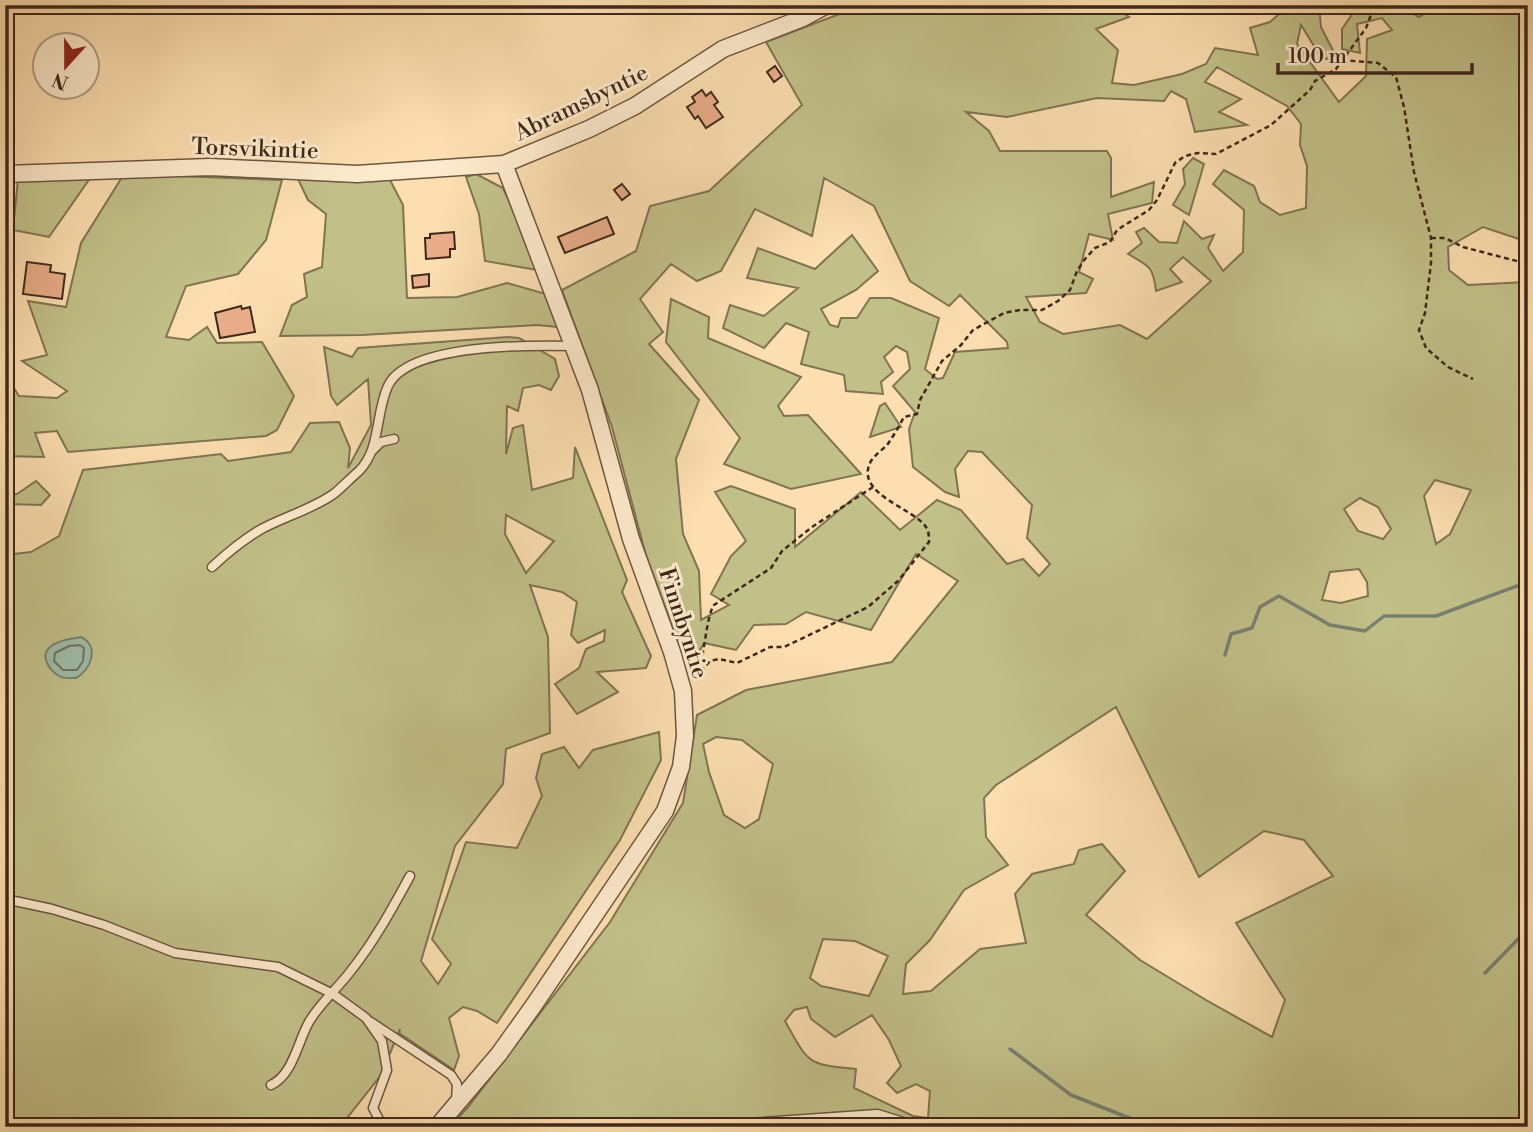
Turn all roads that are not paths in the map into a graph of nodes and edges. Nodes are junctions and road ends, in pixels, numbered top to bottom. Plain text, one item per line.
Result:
1 (827, 5) edge
2 (504, 164) junction
3 (5, 174) edge
4 (574, 346) junction
5 (394, 439) dead end
6 (372, 452) junction
7 (212, 567) dead end
8 (410, 876) dead end
9 (5, 899) edge
10 (333, 994) junction
11 (366, 1018) junction
12 (271, 1085) dead end
13 (456, 1104) junction
14 (383, 1127) edge
15 (437, 1127) edge
16 (749, 1127) edge
17 (906, 1127) edge

1 - 2 street, Abramsbyntie
2 - 3 street, Torsvikintie
2 - 4 street, Finnbyntie
4 - 6 lane
4 - 13 street, Finnbyntie
5 - 6 lane
6 - 7 lane
8 - 10 lane
9 - 10 lane
10 - 11 lane
10 - 12 lane
11 - 13 lane
11 - 14 lane
13 - 15 street, Finnbyntie
16 - 17 street

